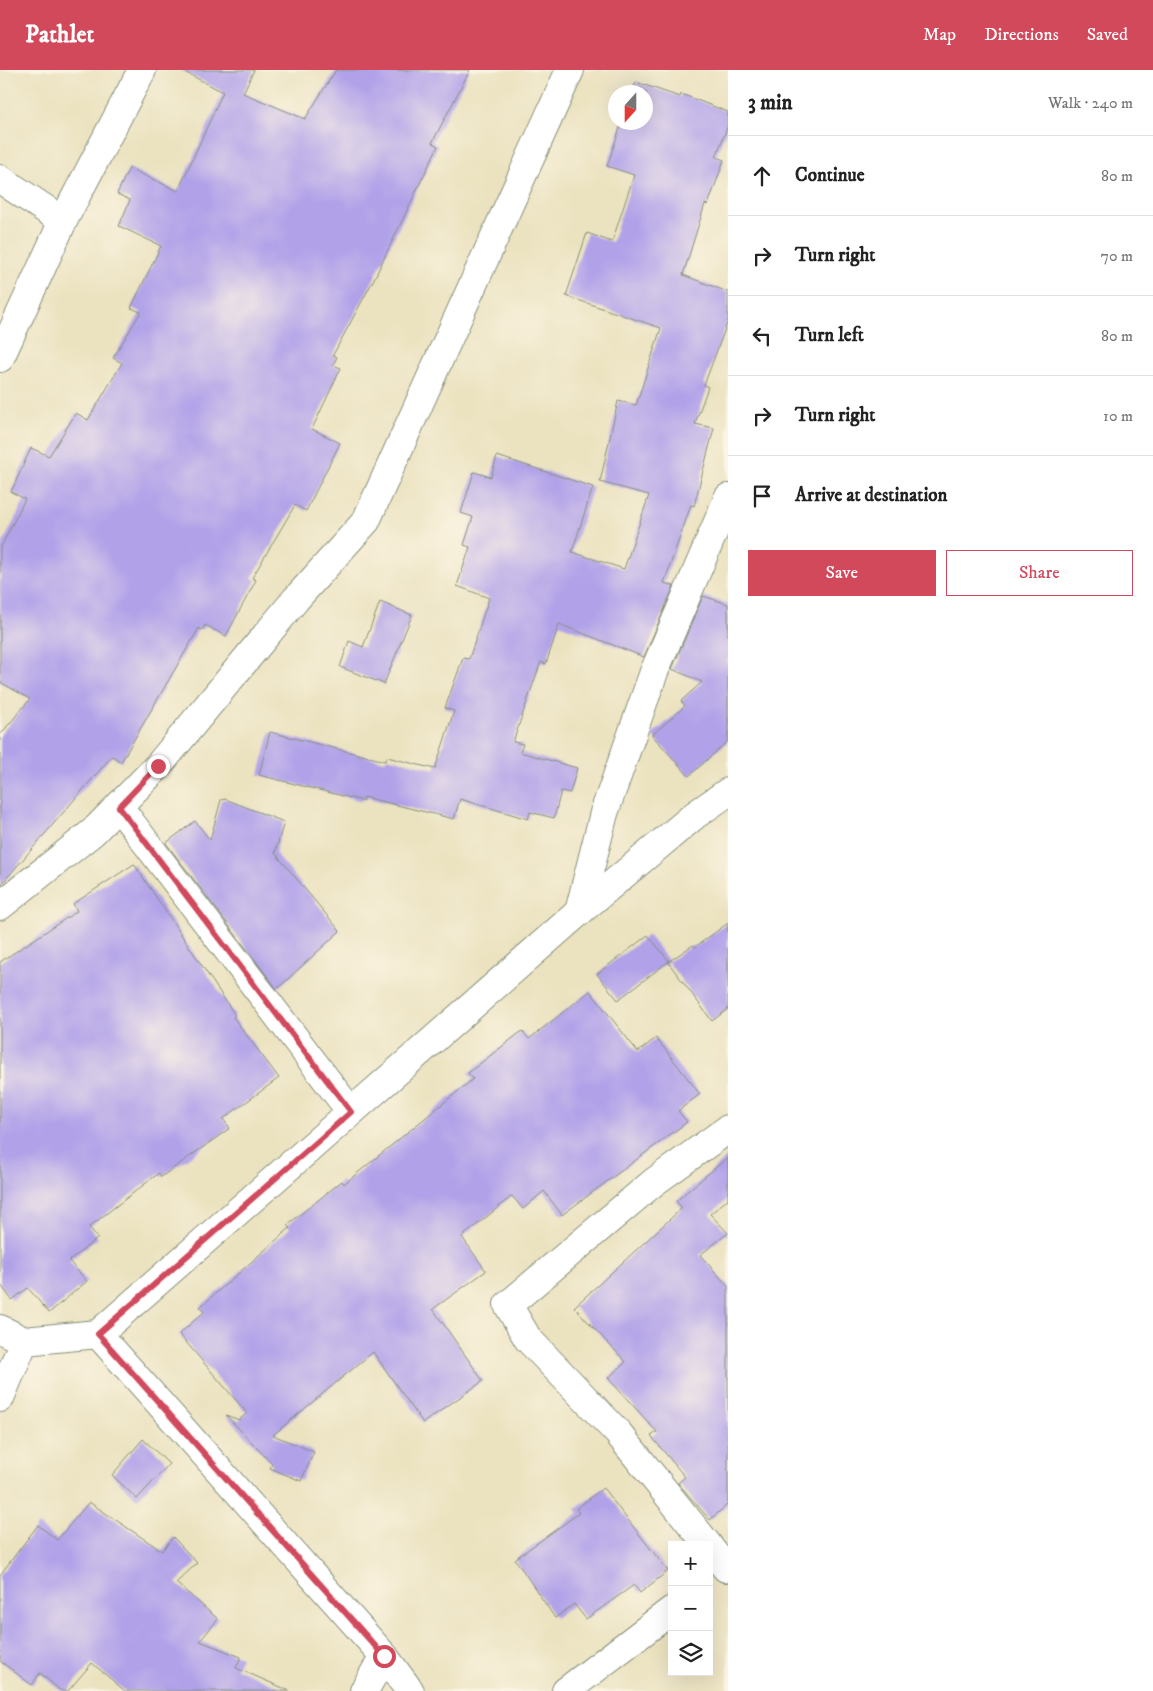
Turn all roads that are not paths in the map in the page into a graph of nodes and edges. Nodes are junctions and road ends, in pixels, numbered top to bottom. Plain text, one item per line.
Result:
1 (142, 70) edge
2 (570, 70) edge
3 (0, 179) edge
4 (63, 221) junction
5 (0, 358) edge
6 (728, 498) edge
7 (728, 792) edge
8 (119, 807) junction
9 (0, 906) edge
10 (579, 912) junction
11 (351, 1112) junction
12 (728, 1129) edge
13 (0, 1329) edge
14 (98, 1334) junction
15 (24, 1341) junction
16 (0, 1398) edge
17 (704, 1541) edge
18 (713, 1556) edge
19 (721, 1571) edge
20 (668, 1613) edge
21 (384, 1656) junction
22 (364, 1691) edge
23 (410, 1691) edge
24 (566, 1691) edge

1 - 4 street
2 - 8 street
3 - 4 street
4 - 5 street
6 - 10 street
7 - 10 street
8 - 9 street
8 - 11 street
10 - 11 street
11 - 14 street
12 - 17 street
13 - 15 street
14 - 15 street
14 - 21 street
15 - 16 street
18 - 19 street
20 - 24 street
21 - 22 street
21 - 23 street

